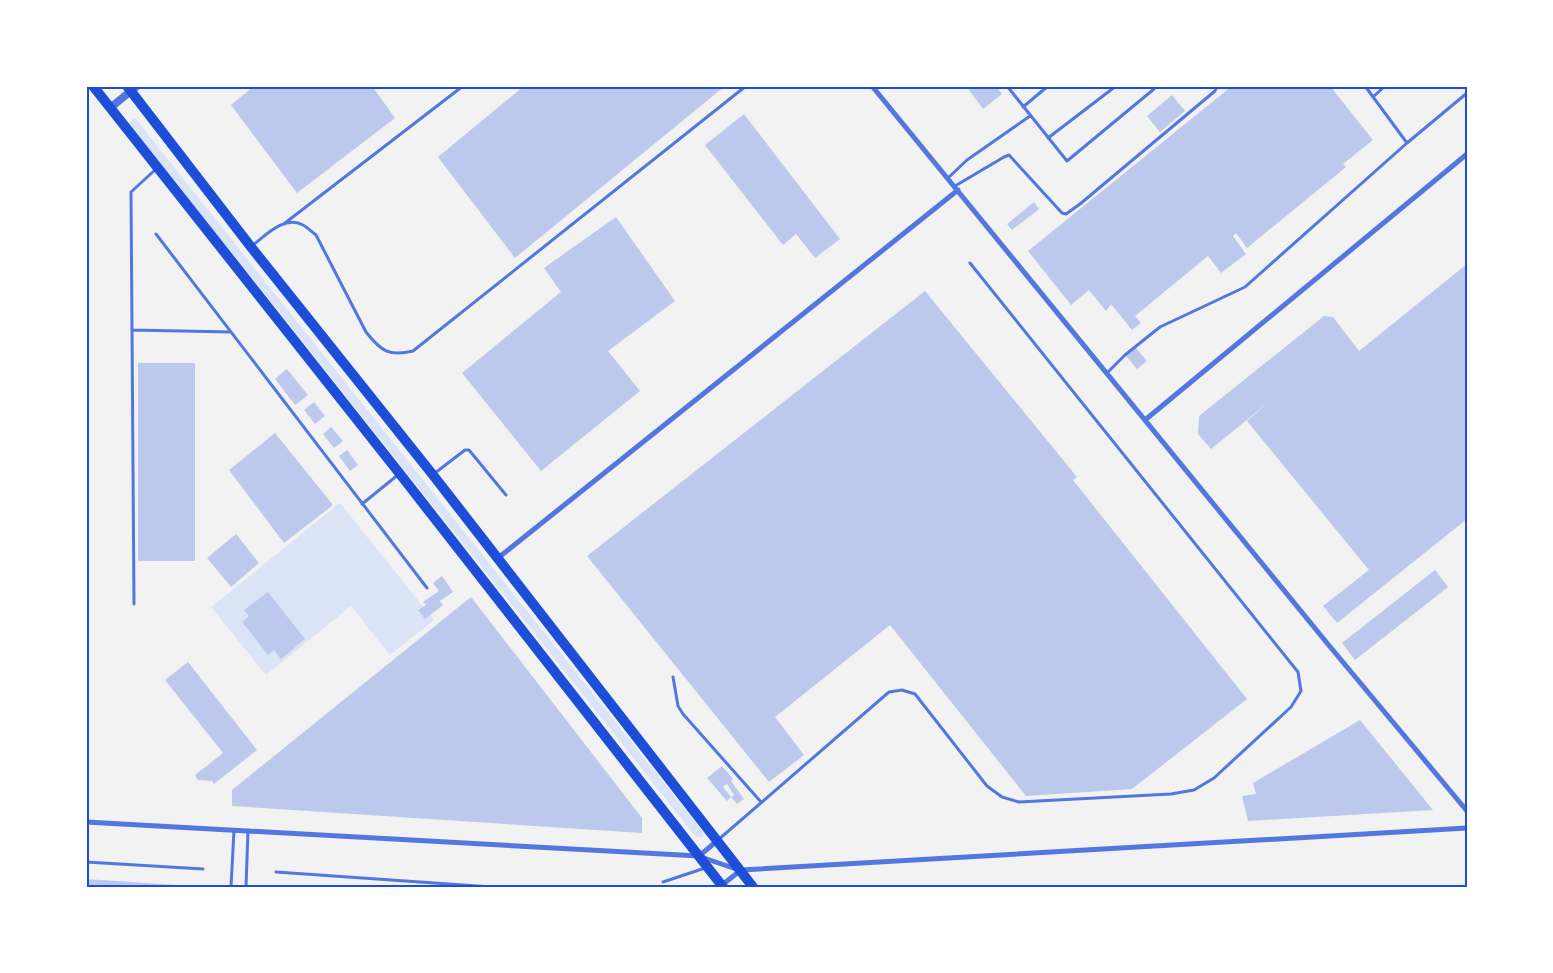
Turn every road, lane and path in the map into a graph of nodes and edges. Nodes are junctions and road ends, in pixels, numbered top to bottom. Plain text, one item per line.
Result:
1 (93, 86) edge
2 (463, 86) edge
3 (746, 86) edge
4 (872, 86) edge
5 (1007, 86) edge
6 (1048, 86) edge
7 (1116, 86) edge
8 (1151, 86) edge
9 (1217, 86) edge
10 (1365, 86) edge
11 (1385, 86) edge
12 (132, 88) edge
13 (1467, 93) edge
14 (1373, 97) junction
15 (1023, 107) junction
16 (110, 108) junction
17 (1030, 116) junction
18 (1048, 138) junction
19 (1407, 142) junction
20 (1467, 154) edge
21 (158, 168) junction
22 (948, 178) junction
23 (956, 188) junction
24 (284, 223) junction
25 (156, 234) dead end
26 (251, 247) junction
27 (970, 263) dead end
28 (132, 330) junction
29 (231, 332) junction
30 (1107, 373) junction
31 (1145, 420) junction
32 (400, 474) junction
33 (433, 475) junction
34 (506, 495) dead end
35 (362, 504) junction
36 (498, 558) junction
37 (426, 588) dead end
38 (134, 604) dead end
39 (673, 677) dead end
40 (761, 802) junction
41 (1467, 811) edge
42 (86, 822) edge
43 (1467, 828) edge
44 (234, 830) junction
45 (248, 830) junction
46 (717, 840) junction
47 (699, 856) junction
48 (86, 862) edge
49 (708, 867) junction
50 (203, 869) dead end
51 (741, 870) junction
52 (276, 872) dead end
53 (663, 882) dead end
54 (723, 886) edge
55 (231, 887) edge
56 (246, 887) edge
57 (492, 887) edge
58 (753, 887) edge

1 - 16 main road
2 - 24 lane
3 - 24 lane
4 - 22 street
5 - 15 lane
6 - 15 lane
7 - 18 lane
8 - 18 lane
9 - 23 lane
10 - 14 lane
11 - 14 lane
12 - 16 street
12 - 26 main road
13 - 19 lane
14 - 19 lane
15 - 17 lane
16 - 21 main road
17 - 18 lane
17 - 22 lane
19 - 30 lane
20 - 31 street
21 - 28 lane
21 - 32 main road
22 - 23 street
23 - 30 street
23 - 36 street
24 - 26 lane
25 - 29 lane
26 - 33 main road
27 - 40 lane
28 - 29 lane
28 - 38 lane
29 - 35 lane
30 - 31 street
31 - 41 street
32 - 35 lane
32 - 47 main road
33 - 34 lane
33 - 36 main road
35 - 37 lane
36 - 46 main road
39 - 40 lane
40 - 46 lane
42 - 44 street
43 - 51 street
44 - 45 street
44 - 55 lane
45 - 47 street
45 - 56 lane
46 - 47 street
46 - 51 main road
47 - 49 main road
47 - 51 street
48 - 50 lane
49 - 53 lane
49 - 54 main road
51 - 54 street
51 - 58 main road
52 - 57 lane

